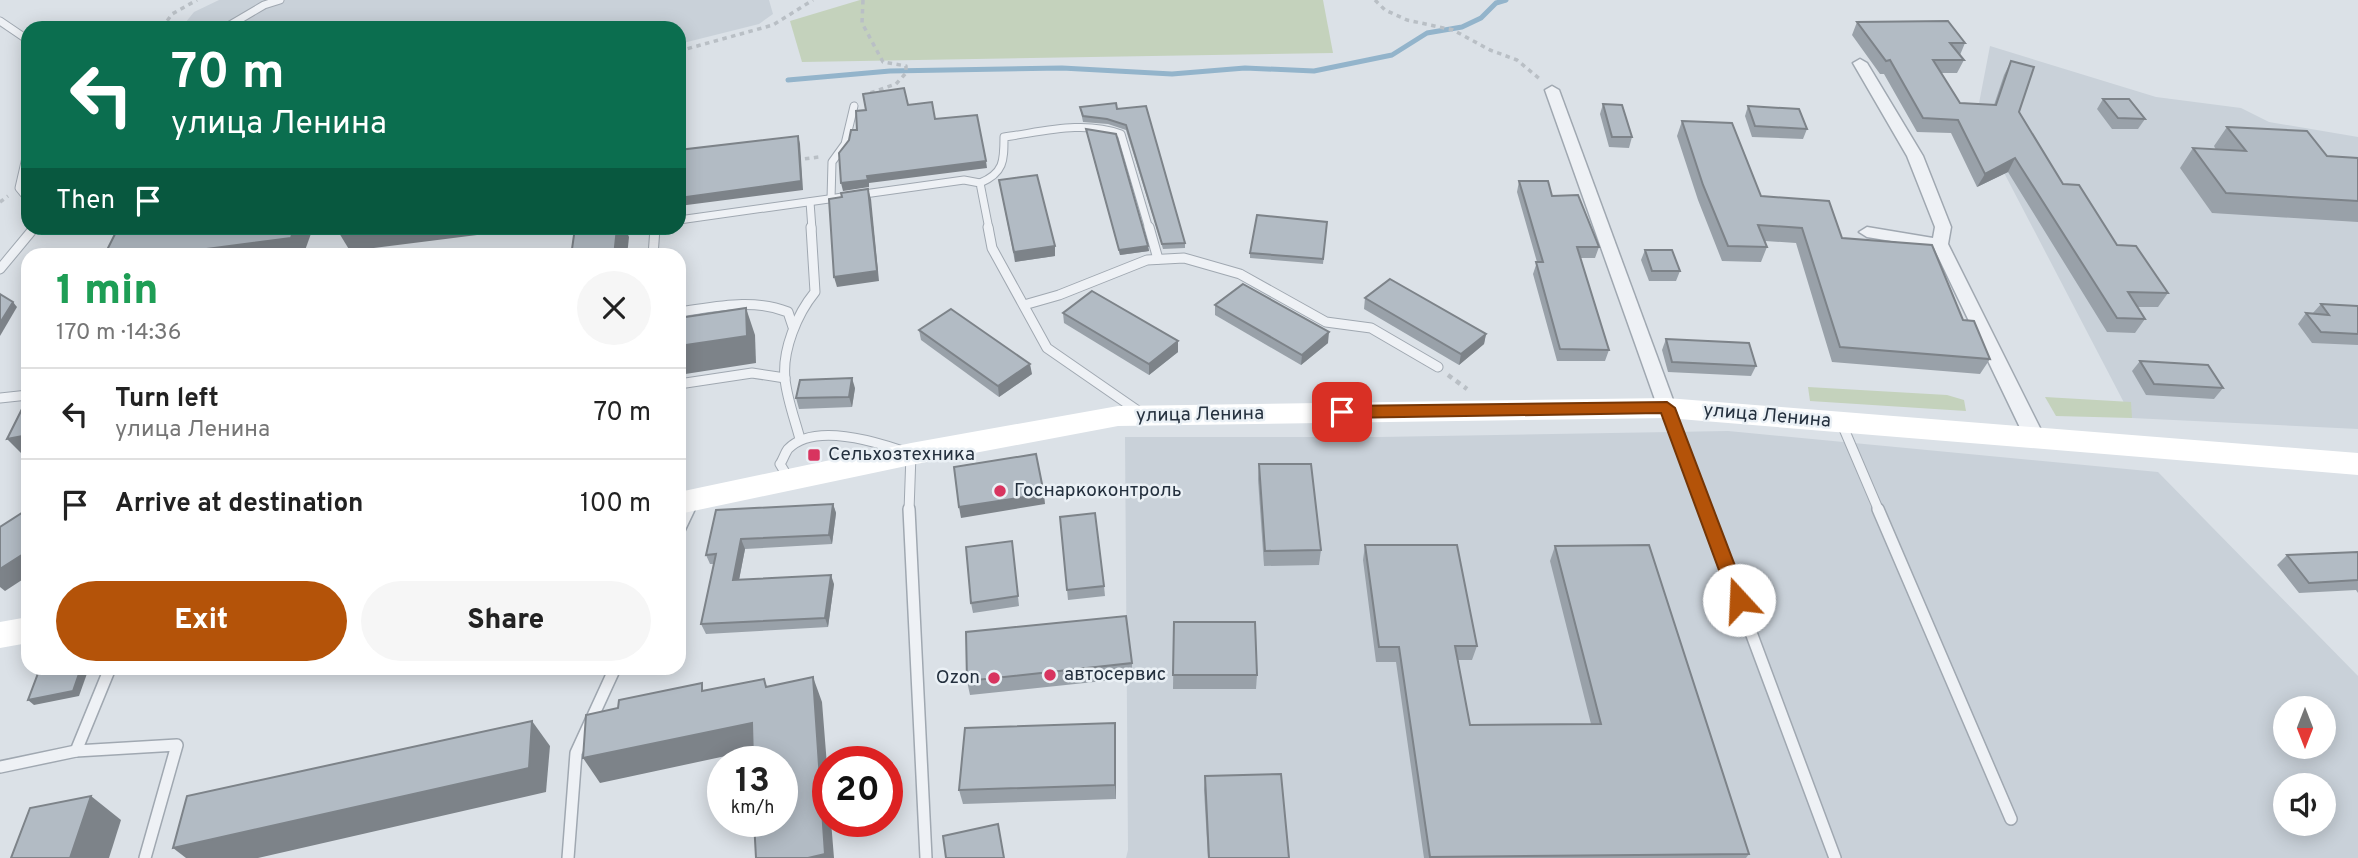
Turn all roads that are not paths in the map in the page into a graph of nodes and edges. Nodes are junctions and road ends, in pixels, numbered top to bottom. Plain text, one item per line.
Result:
1 (280, 0) edge
2 (0, 21) edge
3 (237, 21) edge
4 (21, 35) edge
5 (1860, 63) dead end
6 (1552, 90) road end
7 (854, 106) road end
8 (980, 183) junction
9 (831, 199) junction
10 (810, 202) junction
11 (686, 219) edge
12 (1867, 232) dead end
13 (28, 235) edge
14 (1940, 244) junction
15 (1158, 259) junction
16 (0, 269) edge
17 (1024, 304) junction
18 (686, 311) edge
19 (793, 327) junction
20 (1438, 368) road end
21 (785, 378) junction
22 (686, 383) edge
23 (21, 396) edge
24 (0, 398) edge
25 (1667, 408) junction
26 (1144, 416) junction
27 (1841, 422) junction
28 (2035, 438) junction
29 (800, 439) junction
30 (911, 454) junction
31 (2358, 464) edge
32 (796, 478) junction
33 (686, 501) edge
34 (21, 631) edge
35 (0, 635) edge
36 (107, 675) edge
37 (612, 675) edge
38 (76, 751) junction
39 (0, 767) edge
40 (2011, 819) dead end
41 (145, 858) edge
42 (568, 858) edge
43 (926, 858) edge
44 (1835, 858) edge

1 - 3 lane
2 - 4 lane
5 - 14 street
6 - 25 street
7 - 9 lane
8 - 9 lane
8 - 15 lane
8 - 17 lane
9 - 10 lane
10 - 11 lane
10 - 19 lane
12 - 14 street
13 - 16 lane
14 - 28 street
15 - 17 lane
15 - 20 lane
17 - 26 lane
18 - 19 lane
19 - 21 lane
21 - 22 lane
21 - 29 lane
23 - 24 lane
25 - 26 street, улица Ленина
25 - 27 street, улица Ленина
25 - 44 lane
26 - 30 street, улица Ленина
27 - 28 street, улица Ленина
27 - 40 lane
28 - 31 street, улица Ленина
29 - 30 lane
29 - 32 lane
30 - 32 street, улица Ленина
30 - 43 lane
32 - 33 street, улица Ленина
34 - 35 street
36 - 38 lane
37 - 42 lane
38 - 39 lane
38 - 41 lane

